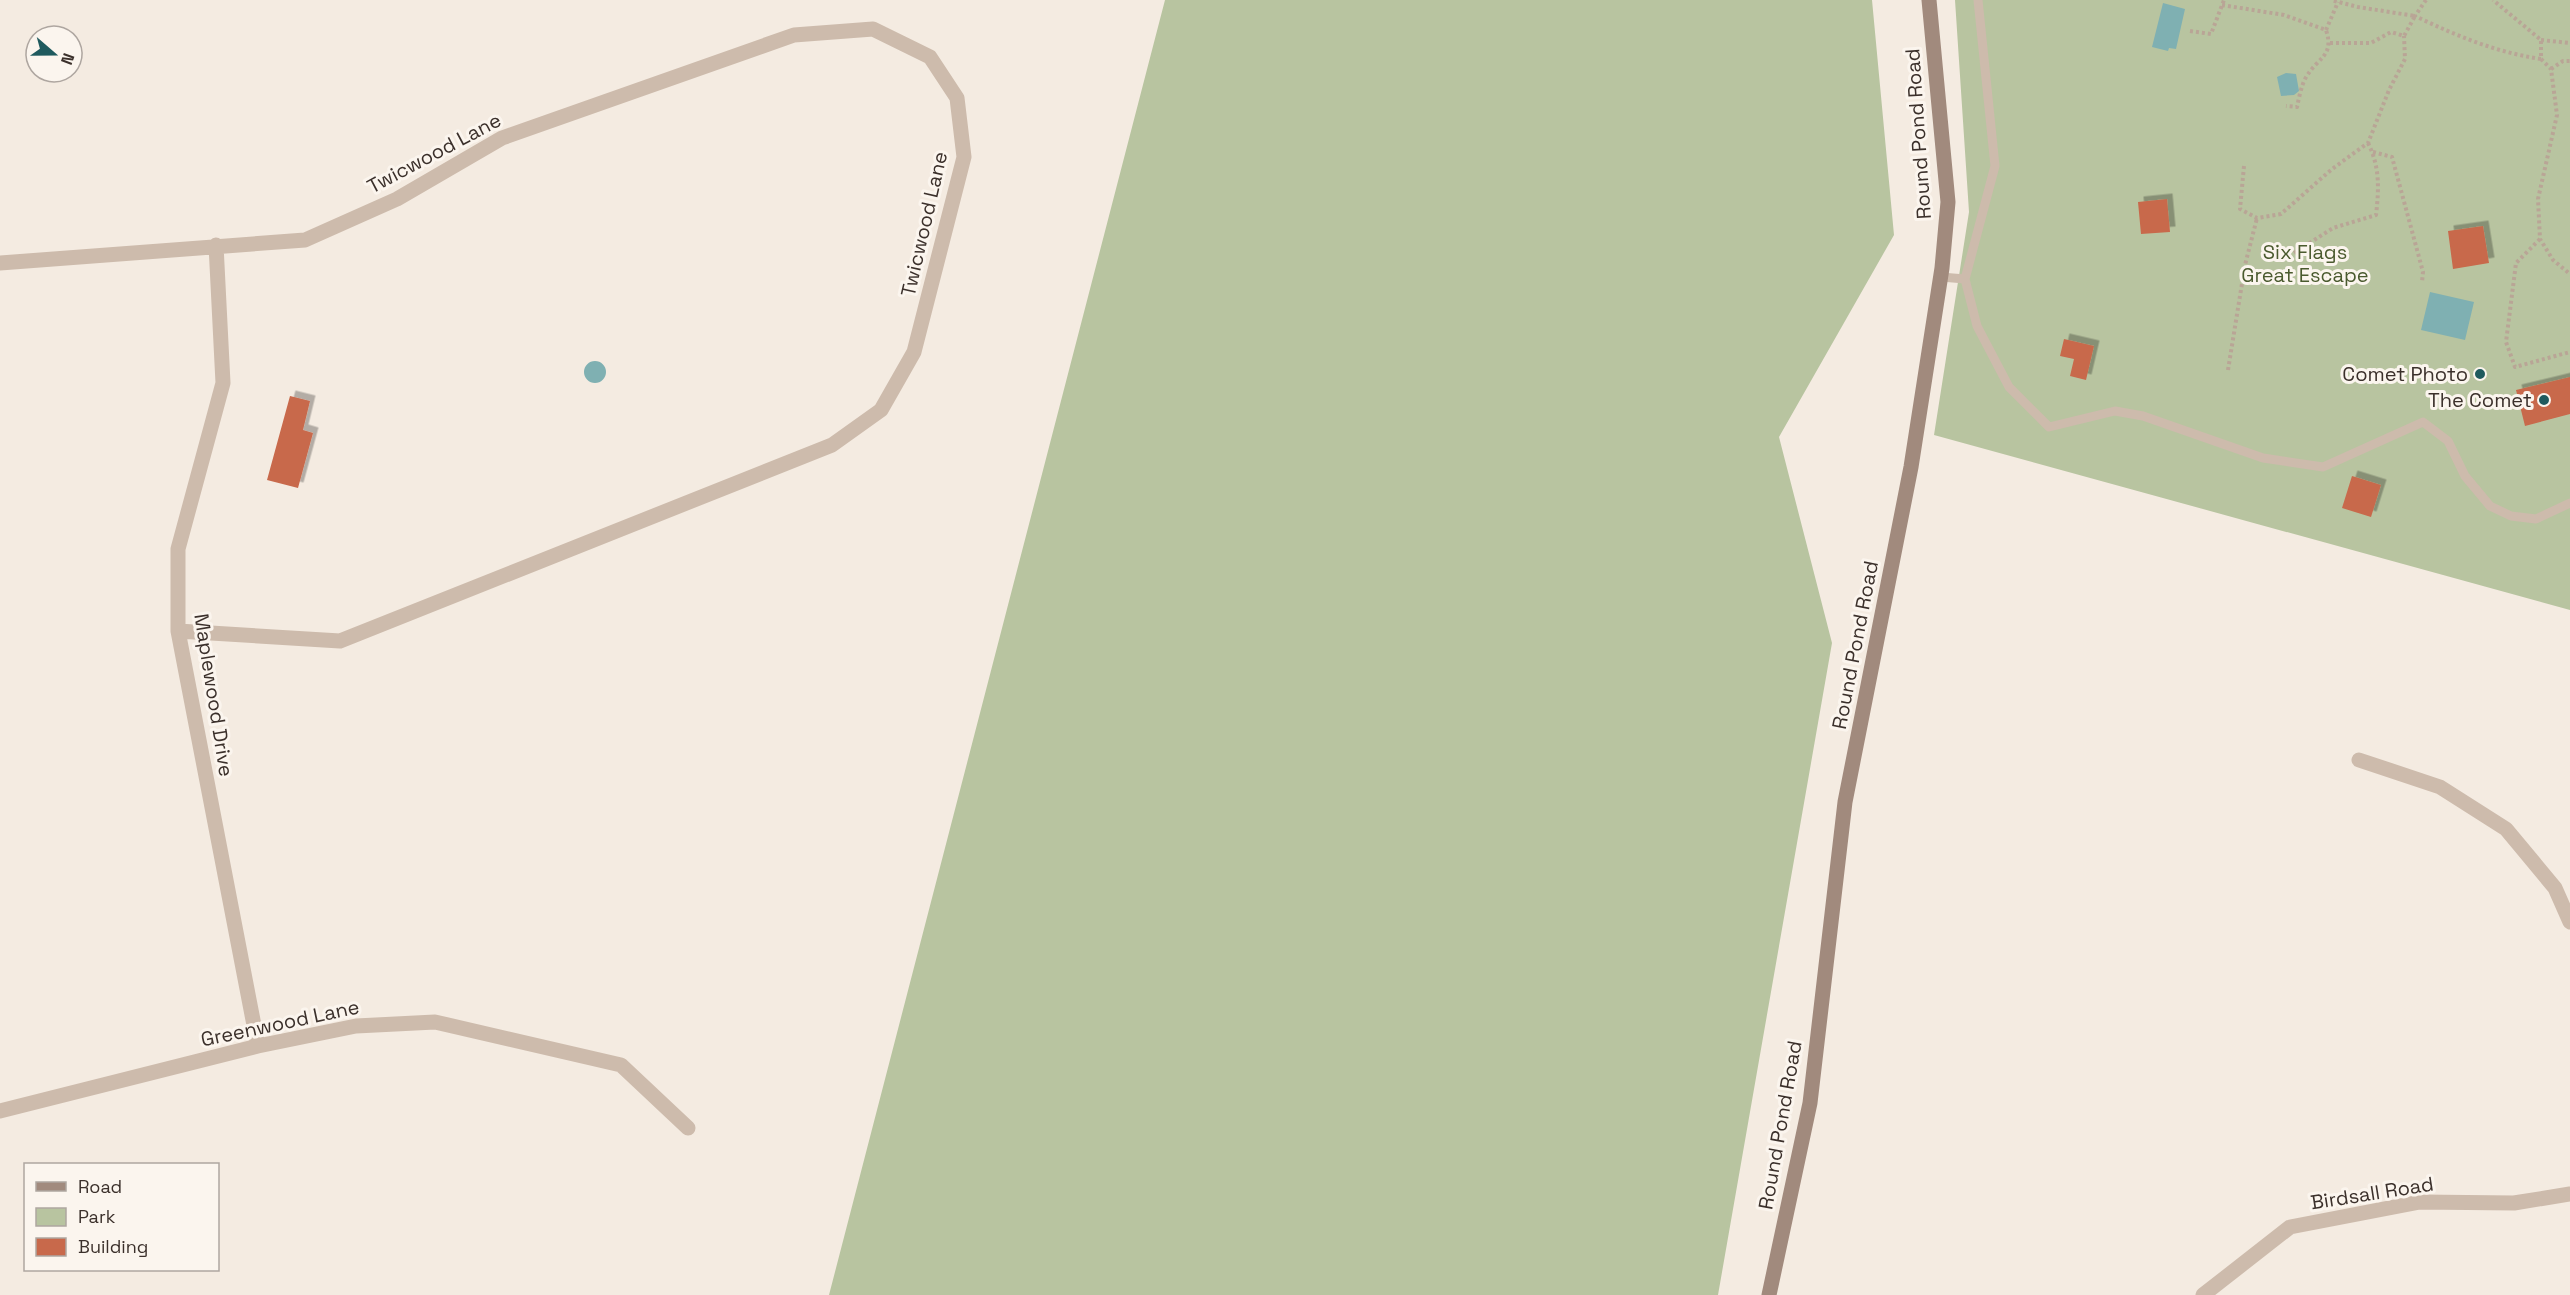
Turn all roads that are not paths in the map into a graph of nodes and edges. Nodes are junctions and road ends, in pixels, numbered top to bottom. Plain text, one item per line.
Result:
1 (1929, 0) edge
2 (1978, 0) edge
3 (216, 244) junction
4 (0, 263) edge
5 (1941, 277) junction
6 (1965, 279) junction
7 (2570, 503) edge
8 (178, 631) junction
9 (2359, 760) dead end
10 (2570, 922) edge
11 (258, 1046) junction
12 (0, 1111) edge
13 (688, 1128) dead end
14 (2570, 1194) edge
15 (1769, 1295) edge
16 (2203, 1295) edge

1 - 5 street, Round Pond Road
2 - 6 lane
3 - 4 street, Twicwood Lane
3 - 8 street, Maplewood Drive
3 - 8 street, Twicwood Lane
5 - 6 lane
5 - 15 street, Round Pond Road
6 - 7 lane
8 - 11 street, Maplewood Drive
9 - 10 street
11 - 12 street, Greenwood Lane
11 - 13 street, Greenwood Lane
14 - 16 street, Birdsall Road

